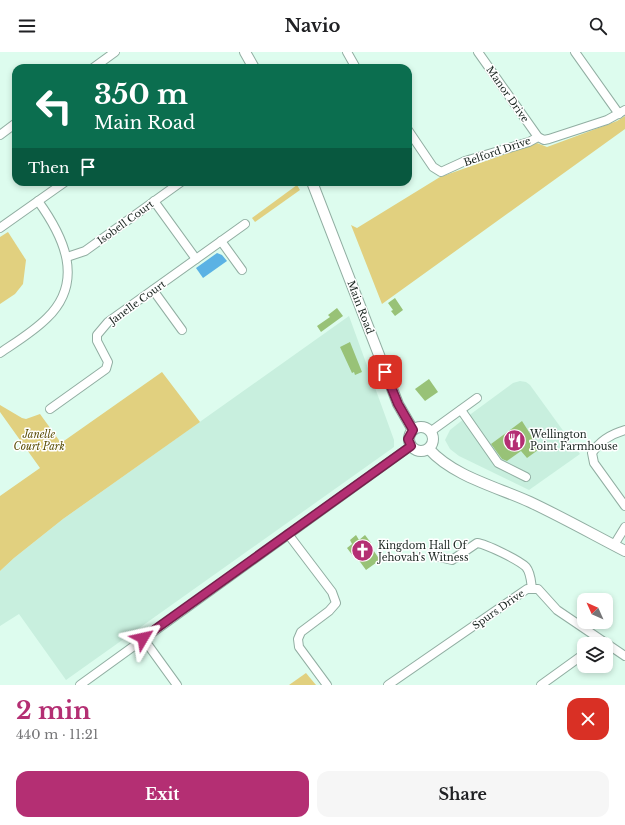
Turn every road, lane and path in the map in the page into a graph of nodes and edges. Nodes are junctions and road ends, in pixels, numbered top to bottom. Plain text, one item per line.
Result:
1 (115, 52) edge
2 (246, 52) edge
3 (347, 52) edge
4 (478, 52) edge
5 (575, 52) edge
6 (98, 64) edge
7 (252, 64) edge
8 (354, 64) edge
9 (622, 112) edge
10 (12, 126) edge
11 (0, 134) edge
12 (412, 136) edge
13 (538, 137) junction
14 (59, 186) edge
15 (175, 186) edge
16 (314, 186) edge
17 (38, 201) junction
18 (154, 201) junction
19 (245, 224) dead end
20 (0, 228) edge
21 (221, 241) junction
22 (67, 257) junction
23 (196, 259) junction
24 (242, 270) dead end
25 (153, 290) junction
26 (182, 330) dead end
27 (0, 353) edge
28 (477, 398) dead end
29 (50, 409) dead end
30 (461, 410) junction
31 (413, 430) junction
32 (625, 430) edge
33 (430, 432) junction
34 (411, 446) junction
35 (429, 448) junction
36 (526, 477) dead end
37 (625, 506) edge
38 (625, 527) edge
39 (288, 534) junction
40 (621, 549) edge
41 (439, 557) dead end
42 (532, 589) junction
43 (593, 637) edge
44 (143, 638) junction
45 (613, 649) edge
46 (625, 656) edge
47 (577, 659) edge
48 (80, 685) edge
49 (177, 685) edge
50 (327, 685) edge
51 (388, 685) edge
52 (541, 685) edge

1 - 6 street
2 - 7 main road
3 - 8 street
4 - 13 street, Manor Drive
5 - 9 street
9 - 13 street, Belford Drive
10 - 11 street
12 - 13 street, Belford Drive
14 - 17 street
15 - 18 street, Isobell Court
16 - 31 main road, Main Road
17 - 20 street
17 - 22 street
18 - 22 street, Isobell Court
18 - 23 street
19 - 21 street, Janelle Court
21 - 23 street, Janelle Court
21 - 24 street
22 - 27 street
23 - 25 street, Janelle Court
25 - 26 street
25 - 29 street, Janelle Court
28 - 30 street
30 - 33 street
30 - 36 street
31 - 33 main road
31 - 34 main road
32 - 37 street
33 - 35 main road
34 - 35 main road
34 - 39 street
35 - 40 main road
38 - 40 street
39 - 44 street
39 - 50 street
41 - 42 street
42 - 43 street, Spurs Drive
42 - 51 street, Spurs Drive
44 - 48 street
44 - 49 street
45 - 46 street, Spurs Drive
47 - 52 street

